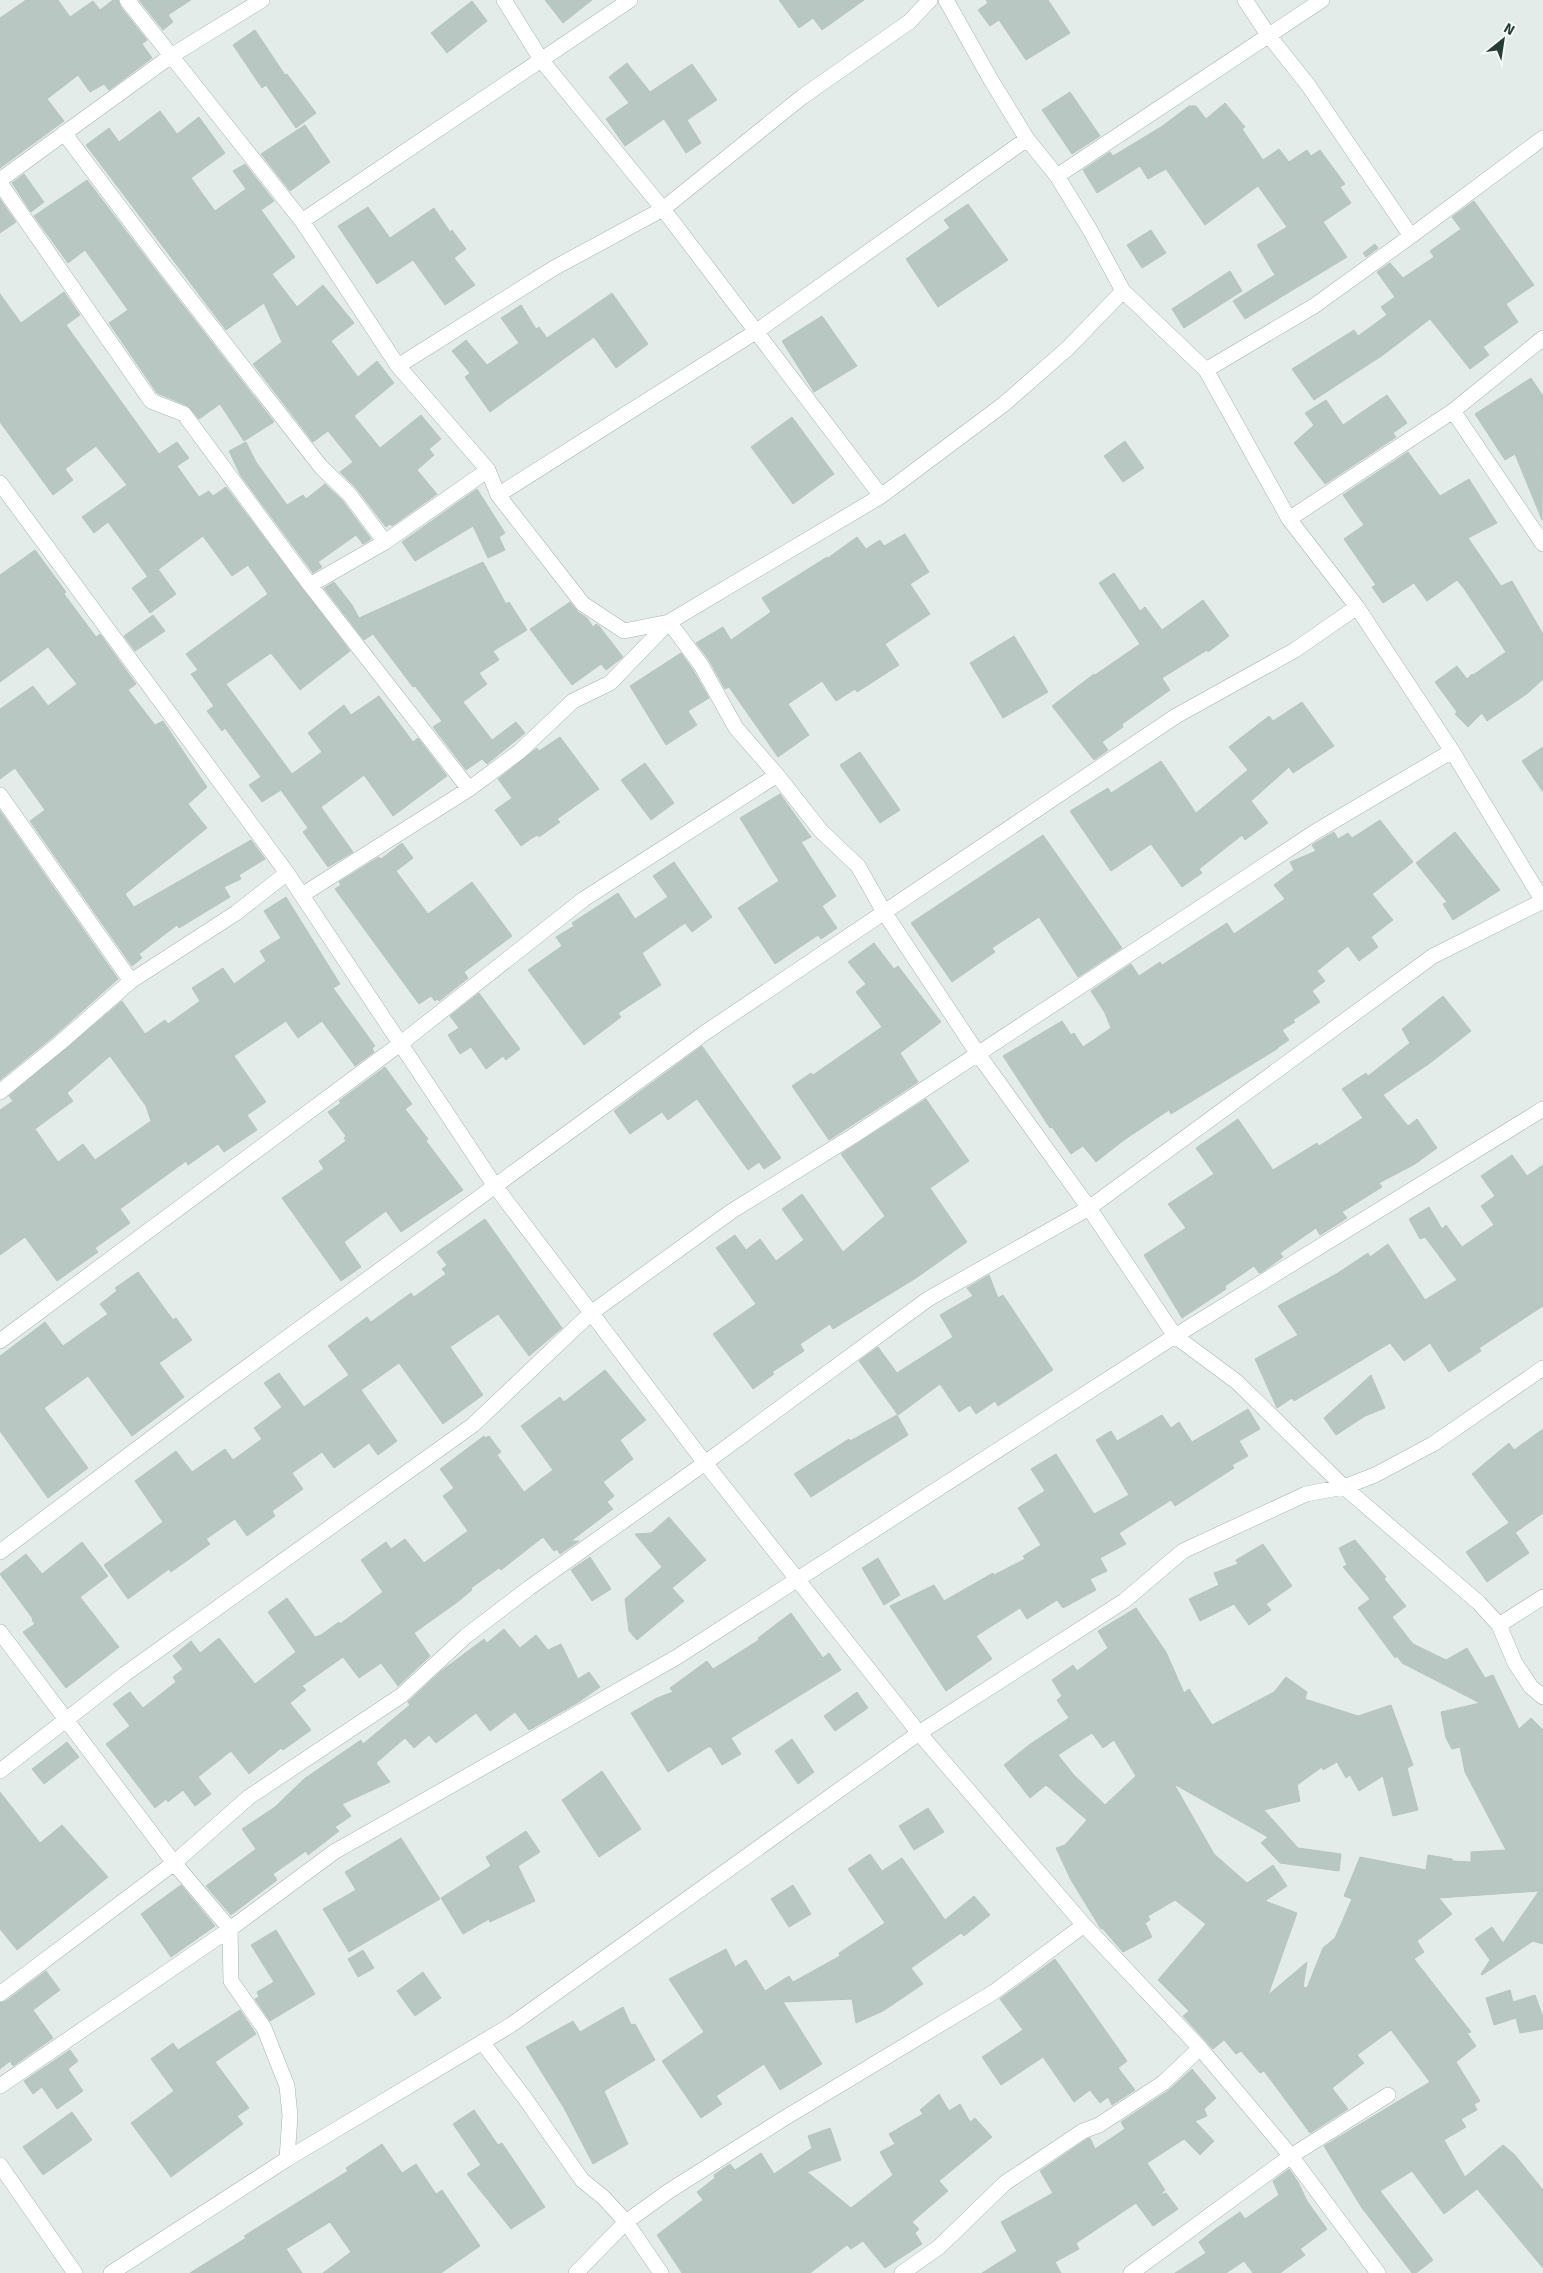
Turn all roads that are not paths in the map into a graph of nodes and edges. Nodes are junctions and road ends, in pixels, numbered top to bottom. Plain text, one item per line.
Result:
1 (127, 0) edge
2 (262, 0) edge
3 (504, 0) edge
4 (630, 0) edge
5 (930, 0) edge
6 (946, 0) edge
7 (1245, 0) edge
8 (1322, 0) edge
9 (1269, 36) junction
10 (171, 56) junction
11 (542, 61) junction
12 (64, 133) junction
13 (1543, 138) edge
14 (1027, 139) junction
15 (1057, 176) junction
16 (0, 182) edge
17 (663, 209) junction
18 (302, 221) junction
19 (1411, 236) junction
20 (1123, 291) junction
21 (756, 331) junction
22 (1543, 338) edge
23 (398, 366) junction
24 (1206, 370) junction
25 (1453, 411) junction
26 (488, 470) junction
27 (0, 483) edge
28 (498, 495) junction
29 (881, 496) junction
30 (1290, 519) junction
31 (385, 542) junction
32 (1543, 544) edge
33 (310, 585) junction
34 (1357, 607) junction
35 (670, 622) junction
36 (1452, 751) junction
37 (778, 775) junction
38 (469, 789) junction
39 (0, 795) edge
40 (287, 873) junction
41 (302, 895) junction
42 (1543, 901) edge
43 (884, 912) junction
44 (131, 981) junction
45 (400, 1044) junction
46 (978, 1054) junction
47 (0, 1092) edge
48 (1543, 1110) edge
49 (495, 1186) junction
50 (1089, 1208) junction
51 (591, 1313) junction
52 (1175, 1336) junction
53 (0, 1342) edge
54 (1543, 1368) edge
55 (706, 1463) junction
56 (1344, 1488) junction
57 (0, 1552) edge
58 (797, 1579) junction
59 (1543, 1597) edge
60 (1499, 1625) junction
61 (0, 1632) edge
62 (1543, 1697) edge
63 (65, 1719) junction
64 (919, 1733) junction
65 (0, 1772) edge
66 (174, 1863) junction
67 (1084, 1925) junction
68 (230, 1930) junction
69 (0, 1994) edge
70 (482, 2042) junction
71 (1200, 2048) junction
72 (0, 2086) edge
73 (1388, 2095) dead end
74 (1291, 2156) junction
75 (287, 2159) junction
76 (0, 2165) edge
77 (626, 2222) junction
78 (75, 2273) edge
79 (112, 2273) edge
80 (576, 2273) edge
81 (661, 2273) edge
82 (902, 2273) edge
83 (1131, 2273) edge
84 (1378, 2273) edge

1 - 10 street
2 - 10 street
3 - 11 street
4 - 11 street
5 - 17 street
6 - 14 street
7 - 9 street
8 - 9 street
9 - 15 street
9 - 19 street
10 - 12 street
10 - 18 street
11 - 17 street
11 - 18 street
12 - 16 street
12 - 31 street
13 - 19 street
14 - 15 street
14 - 21 street
15 - 20 street
16 - 33 street
17 - 21 street
17 - 23 street
18 - 23 street
19 - 24 street
20 - 24 street
20 - 29 street
21 - 28 street
21 - 29 street
22 - 25 street
23 - 26 street
24 - 30 street
25 - 30 street
25 - 32 street
26 - 28 street
26 - 31 street
27 - 40 street
28 - 35 street
29 - 35 street
30 - 34 street
31 - 33 street
33 - 38 street
34 - 36 street
34 - 43 street
35 - 37 street
35 - 38 street
36 - 42 street
36 - 46 street
37 - 43 street
37 - 45 street
38 - 41 street
39 - 44 street
40 - 41 street
40 - 44 street
41 - 45 street
42 - 50 street
43 - 46 street
43 - 49 street
44 - 47 street
45 - 49 street
45 - 53 street
46 - 50 street
46 - 51 street
48 - 52 street
49 - 51 street
49 - 57 street
50 - 52 street
50 - 55 street
51 - 55 street
51 - 63 street
52 - 56 street
52 - 58 street
54 - 56 street
55 - 58 street
55 - 66 street
56 - 60 street
56 - 64 street
58 - 64 street
58 - 68 street
59 - 60 street
60 - 62 street
61 - 63 street
63 - 65 street
63 - 66 street
64 - 67 street
64 - 70 street
66 - 68 street
66 - 69 street
67 - 71 street
67 - 77 street
68 - 72 street
68 - 75 street
70 - 75 street
70 - 77 street
71 - 74 street
71 - 82 street
73 - 74 street
74 - 83 street
74 - 84 street
75 - 79 street
76 - 78 street
77 - 80 street
77 - 81 street

